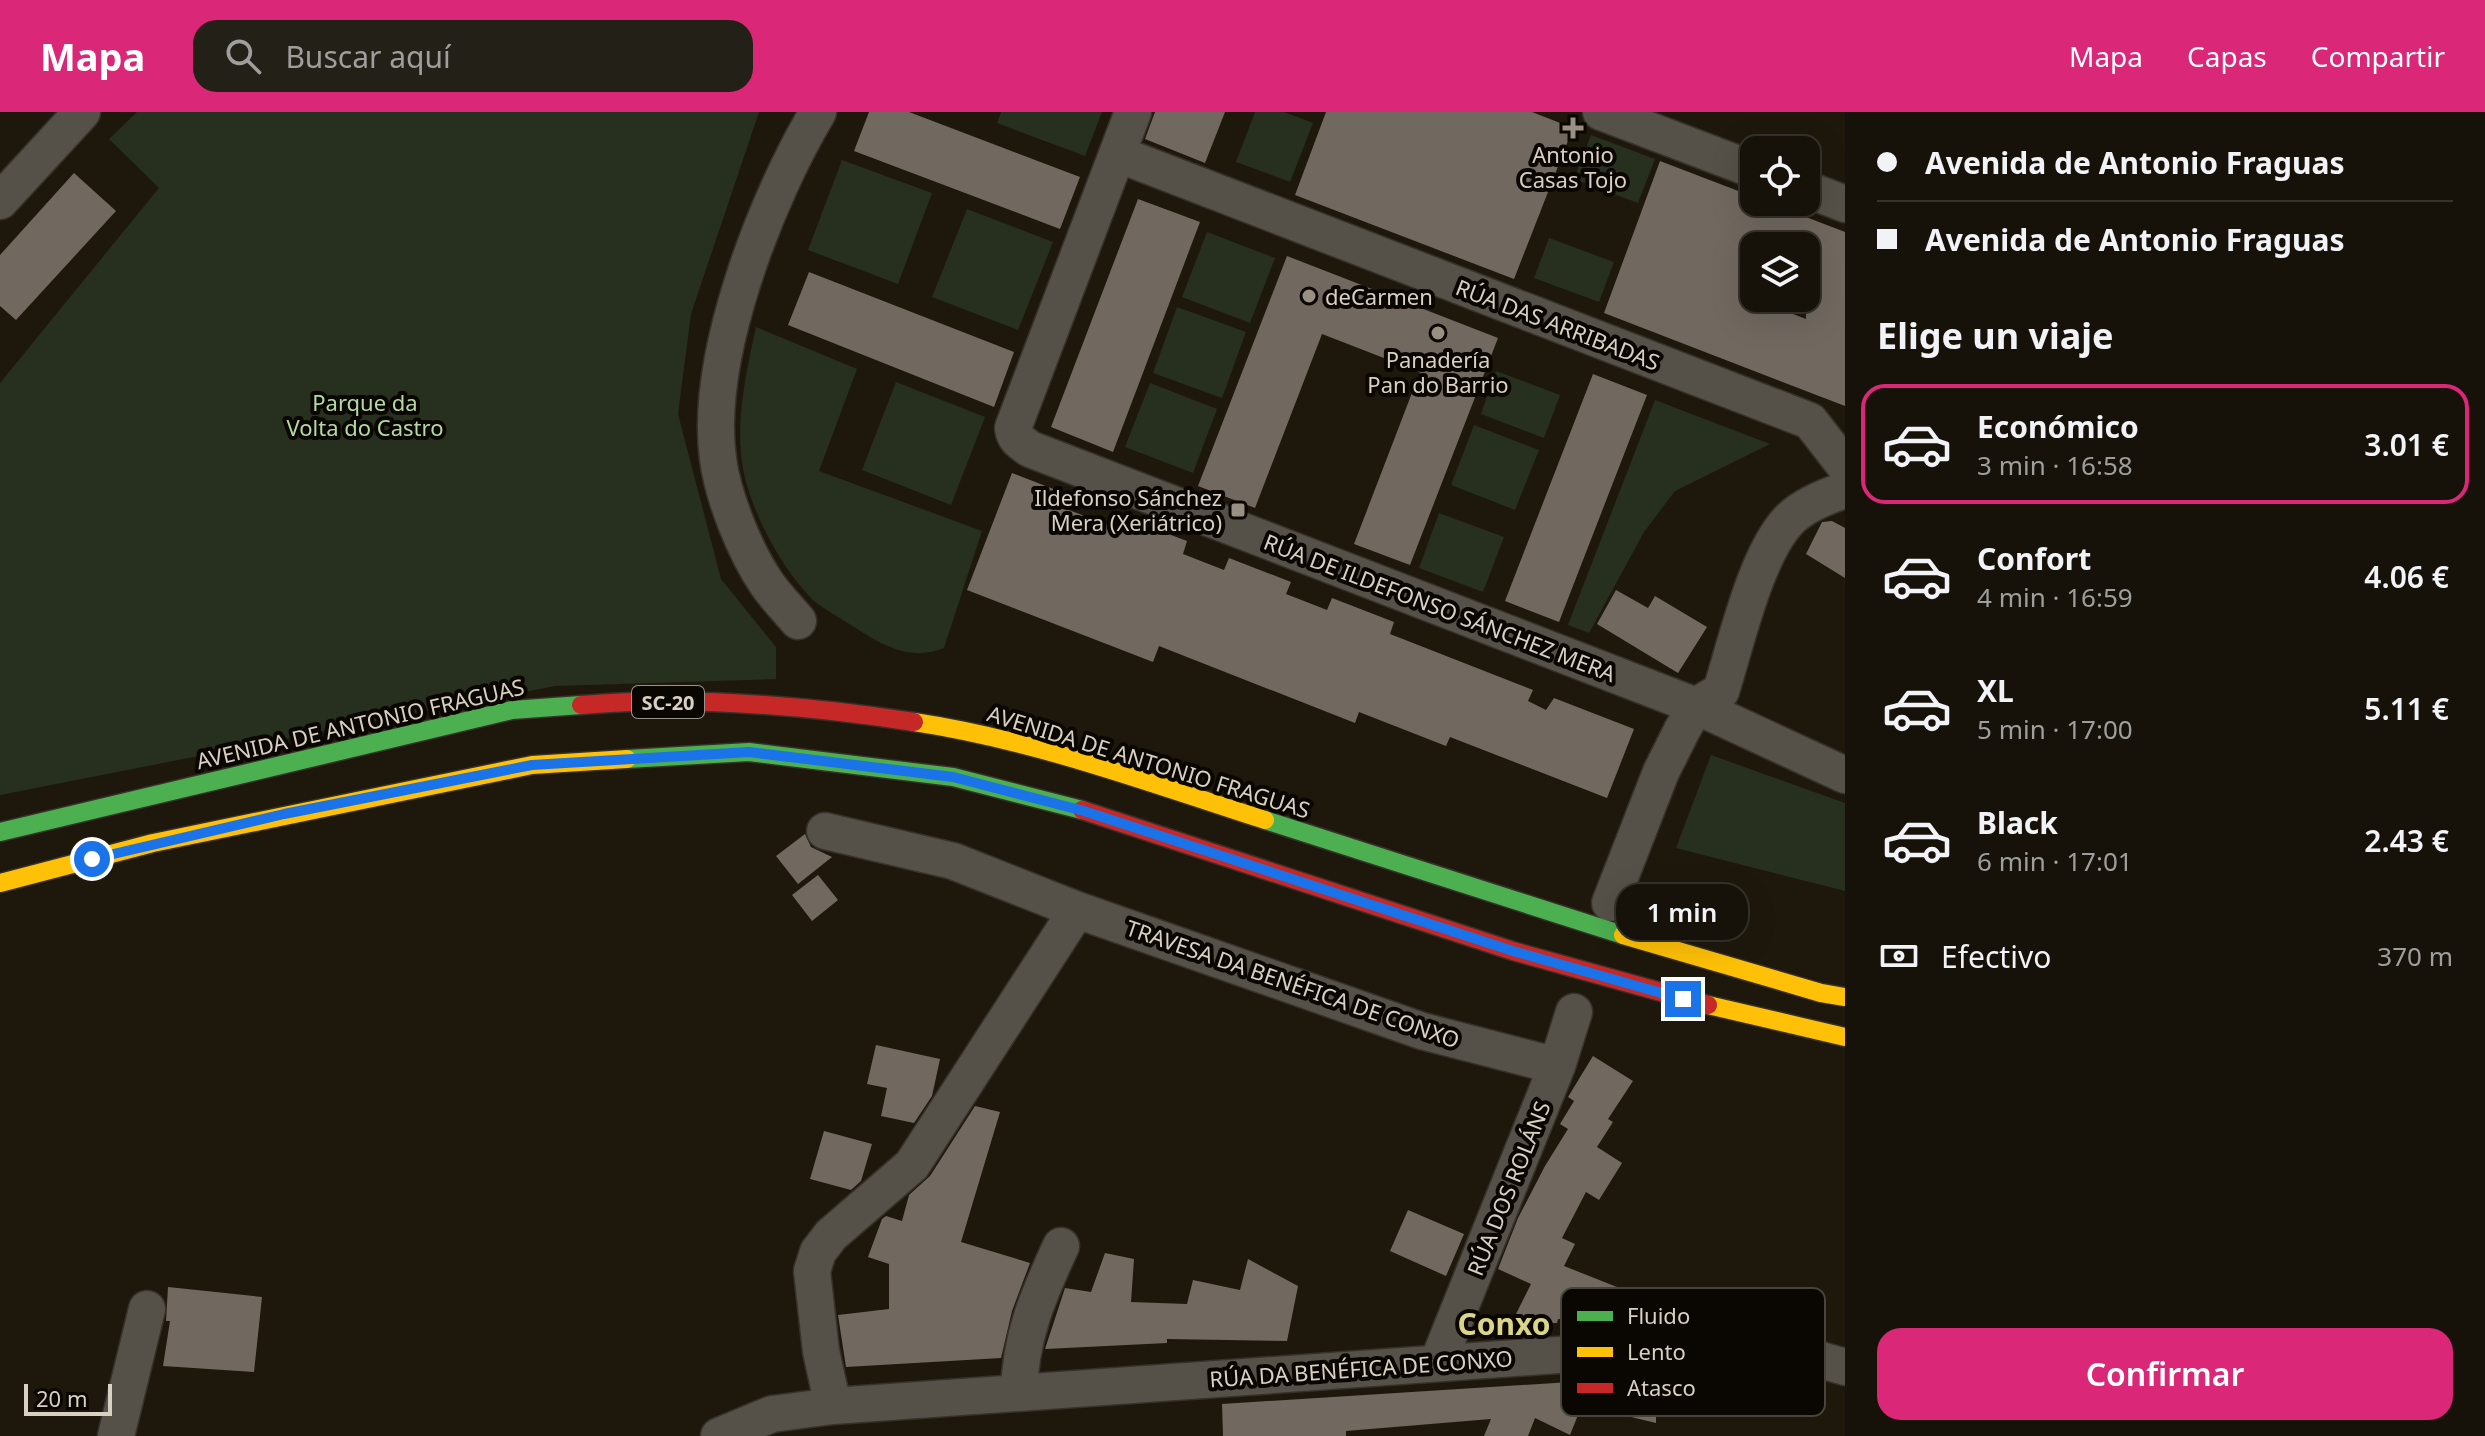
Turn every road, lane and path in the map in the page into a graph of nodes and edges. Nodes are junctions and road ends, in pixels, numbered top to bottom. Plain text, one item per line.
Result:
1 (818, 112) edge
2 (1133, 112) edge
3 (1601, 112) edge
4 (72, 116) edge
5 (1118, 154) junction
6 (1740, 165) edge
7 (1820, 194) edge
8 (0, 201) edge
9 (1845, 204) edge
10 (1845, 466) edge
11 (1845, 490) edge
12 (798, 621) dead end
13 (1696, 706) junction
14 (1845, 775) edge
15 (825, 831) dead end
16 (0, 832) edge
17 (0, 883) edge
18 (1610, 903) dead end
19 (1077, 910) junction
20 (1644, 988) junction
21 (1845, 997) edge
22 (1574, 1012) dead end
23 (1711, 1023) dead end
24 (1845, 1037) edge
25 (1557, 1066) junction
26 (1061, 1246) dead end
27 (147, 1309) dead end
28 (1561, 1354) edge
29 (1825, 1361) edge
30 (1438, 1362) junction
31 (1845, 1367) edge
32 (1019, 1393) junction
33 (833, 1406) junction
34 (116, 1436) edge
35 (719, 1436) edge

1 - 12 street
2 - 5 street
3 - 6 street
4 - 8 street
5 - 10 street, RÚA DAS ARRIBADAS
5 - 13 street, RÚA DE ILDEFONSO SÁNCHEZ MERA
7 - 9 street
11 - 13 street
13 - 14 street, RÚA DE ILDEFONSO SÁNCHEZ MERA
13 - 18 street
15 - 19 street, TRAVESA DA BENÉFICA DE CONXO
16 - 21 highway, AVENIDA DE ANTONIO FRAGUAS / SC-20
17 - 20 highway
19 - 25 street, TRAVESA DA BENÉFICA DE CONXO
19 - 33 street
20 - 23 highway
20 - 24 highway
22 - 25 street, RÚA DOS ROLÁNS
25 - 30 street, RÚA DOS ROLÁNS
26 - 32 street
27 - 34 street
28 - 30 street, RÚA DA BENÉFICA DE CONXO
29 - 31 street, RÚA DA BENÉFICA DE CONXO
30 - 32 street, RÚA DA BENÉFICA DE CONXO
32 - 33 street, RÚA DA BENÉFICA DE CONXO
33 - 35 street, RÚA DA BENÉFICA DE CONXO

